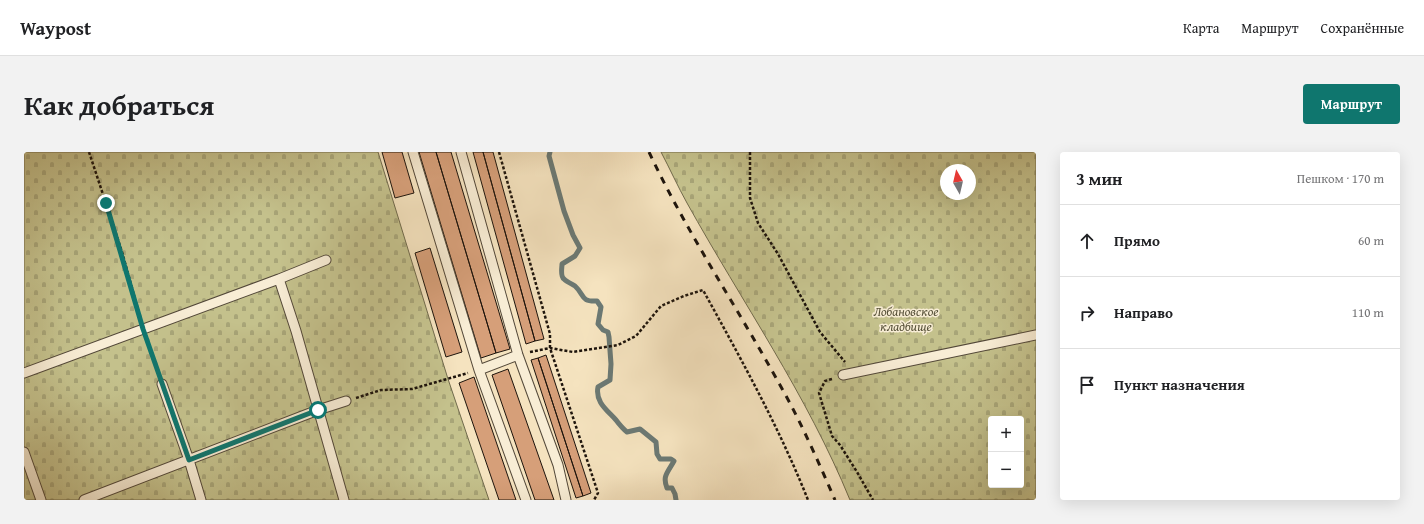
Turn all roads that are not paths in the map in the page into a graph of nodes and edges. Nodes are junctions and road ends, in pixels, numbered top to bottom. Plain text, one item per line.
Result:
1 (412, 152) edge
2 (461, 152) edge
3 (326, 260) dead end
4 (279, 280) junction
5 (1036, 335) edge
6 (518, 355) junction
7 (479, 370) junction
8 (24, 373) edge
9 (843, 375) road end
10 (162, 384) road end
11 (346, 401) road end
12 (318, 410) junction
13 (24, 452) edge
14 (189, 460) junction
15 (40, 500) edge
16 (84, 500) edge
17 (201, 500) edge
18 (344, 500) edge
19 (526, 500) edge
20 (566, 500) edge

1 - 7 lane
2 - 6 lane
3 - 4 lane
4 - 8 lane
4 - 12 lane
5 - 9 lane
6 - 7 lane
6 - 20 lane
7 - 19 lane
10 - 14 lane
11 - 12 lane
12 - 14 lane
12 - 18 lane
13 - 15 lane
14 - 16 lane
14 - 17 lane

